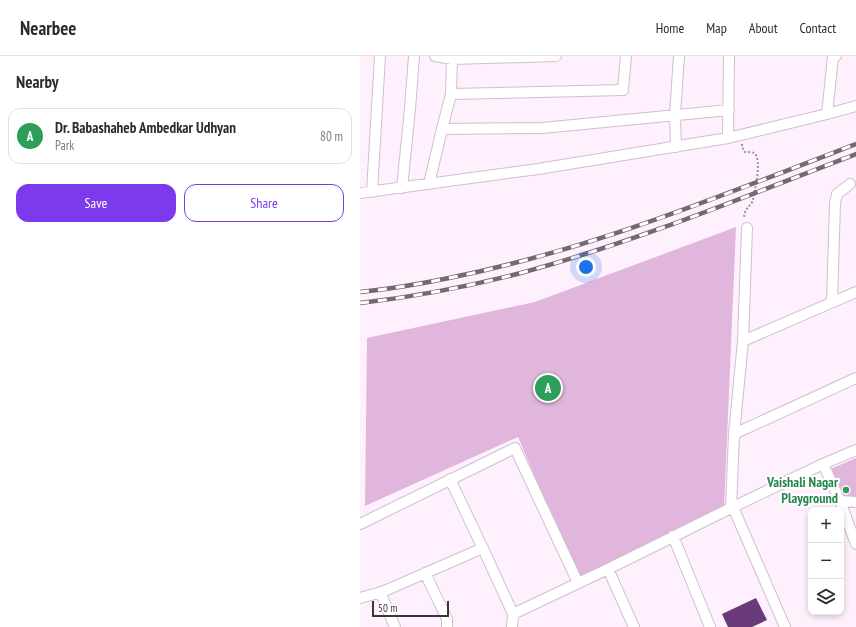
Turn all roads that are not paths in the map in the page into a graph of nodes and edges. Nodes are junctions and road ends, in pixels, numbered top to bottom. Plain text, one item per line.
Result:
1 (380, 56) edge
2 (414, 56) edge
3 (435, 56) edge
4 (556, 56) edge
5 (626, 56) edge
6 (679, 56) edge
7 (729, 56) edge
8 (834, 56) edge
9 (510, 57) edge
10 (452, 59) junction
11 (451, 94) junction
12 (856, 106) edge
13 (729, 110) junction
14 (827, 114) junction
15 (675, 115) junction
16 (442, 129) junction
17 (728, 138) junction
18 (676, 147) junction
19 (429, 184) junction
20 (850, 184) dead end
21 (402, 188) junction
22 (372, 192) junction
23 (360, 194) edge
24 (747, 228) road end
25 (856, 292) edge
26 (832, 302) junction
27 (743, 341) junction
28 (856, 378) edge
29 (734, 434) junction
30 (856, 450) edge
31 (823, 464) junction
32 (450, 479) junction
33 (840, 501) junction
34 (856, 502) edge
35 (732, 507) junction
36 (360, 524) edge
37 (673, 536) junction
38 (856, 544) edge
39 (483, 548) junction
40 (608, 569) junction
41 (425, 573) junction
42 (578, 583) junction
43 (380, 592) junction
44 (360, 598) edge
45 (513, 614) junction
46 (395, 627) edge
47 (447, 627) edge
48 (512, 627) edge
49 (634, 627) edge
50 (710, 627) edge
51 (785, 627) edge

1 - 22 street
2 - 21 street
3 - 10 street
4 - 9 street
5 - 11 street
6 - 15 street
7 - 13 street
8 - 14 street
9 - 10 street
10 - 11 street
11 - 16 street
12 - 14 street
13 - 15 street
13 - 17 street
14 - 17 street
15 - 16 street
15 - 18 street
16 - 19 street
17 - 18 street
18 - 19 street
19 - 21 street
20 - 26 street
21 - 22 street
22 - 23 street
24 - 27 street
25 - 26 street
26 - 27 street
27 - 29 street
28 - 29 street
29 - 35 street
30 - 31 street
31 - 33 street
31 - 35 street
32 - 36 street
32 - 39 street
32 - 42 street
33 - 34 street
33 - 38 street
35 - 37 street
35 - 51 street
37 - 40 street
37 - 50 street
39 - 41 street
39 - 45 street
40 - 42 street
40 - 49 street
41 - 43 street
41 - 47 street
42 - 45 street
43 - 44 street
43 - 46 street
45 - 48 street

